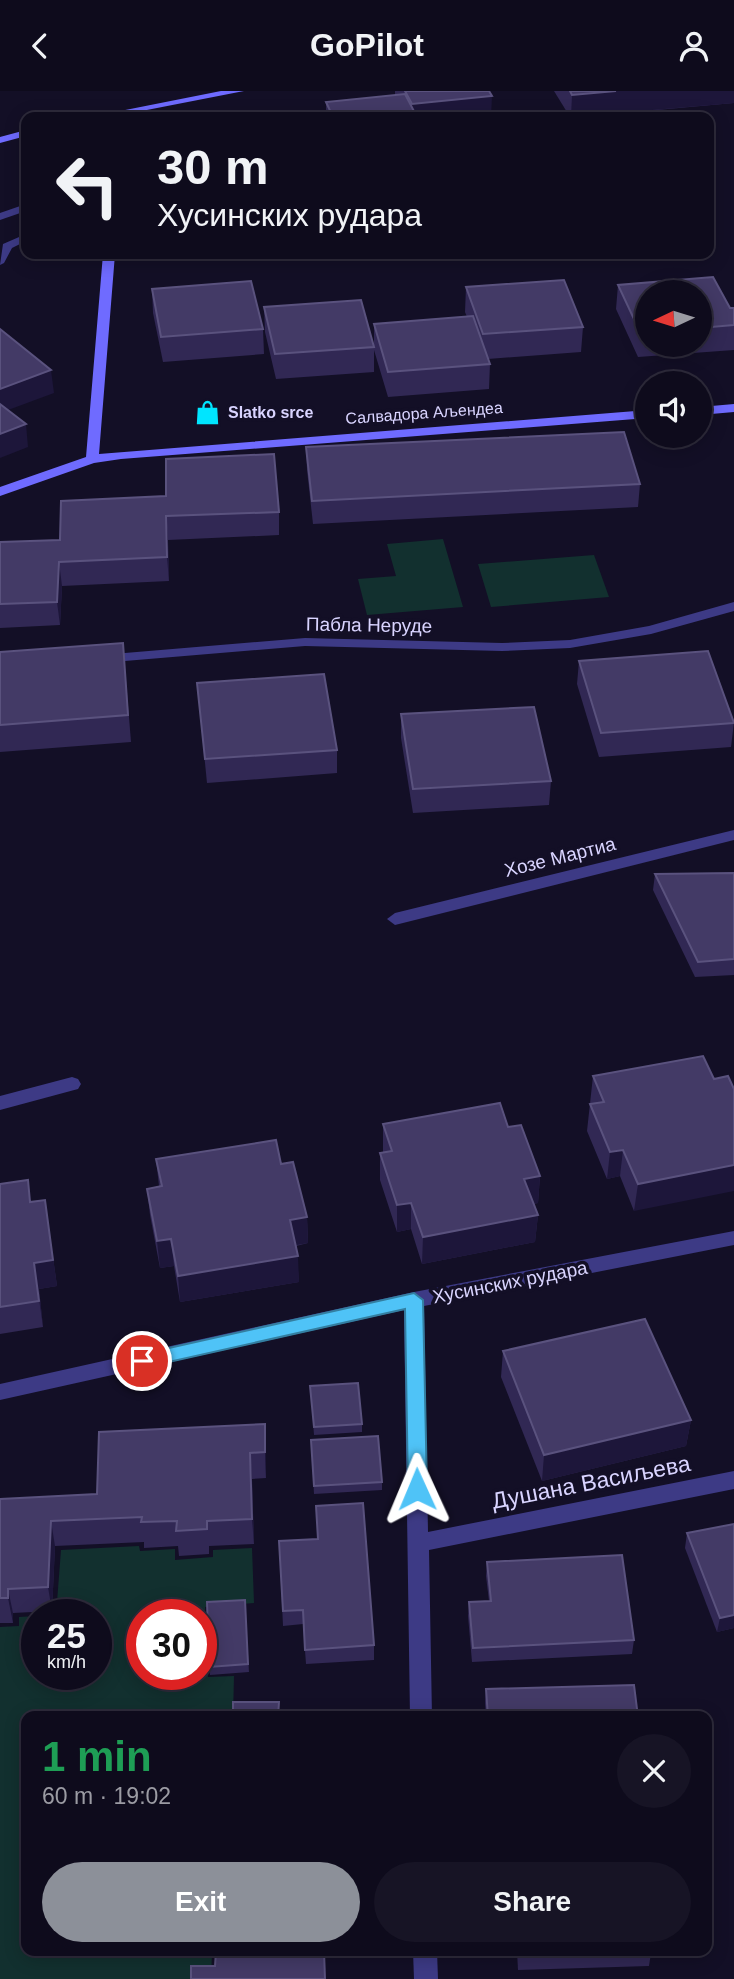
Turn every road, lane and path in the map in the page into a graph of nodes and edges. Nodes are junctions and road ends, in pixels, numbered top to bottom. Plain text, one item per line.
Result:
1 (239, 91) edge
2 (127, 112) edge
3 (21, 134) edge
4 (0, 140) edge
5 (21, 209) edge
6 (0, 217) edge
7 (21, 239) edge
8 (109, 259) edge
9 (0, 261) edge
10 (734, 408) edge
11 (712, 410) edge
12 (635, 415) edge
13 (92, 459) junction
14 (0, 492) edge
15 (734, 605) edge
16 (91, 660) edge
17 (734, 835) edge
18 (395, 919) dead end
19 (72, 1084) dead end
20 (0, 1103) edge
21 (734, 1238) edge
22 (414, 1300) junction
23 (0, 1392) edge
24 (734, 1480) edge
25 (418, 1543) junction
26 (421, 1711) edge
27 (425, 1956) edge
28 (426, 1979) edge

1 - 2 street
3 - 4 street
5 - 6 street
7 - 9 street
8 - 13 street
10 - 11 street
12 - 13 street, Салвадора Аљендеа
13 - 14 street, Салвадора Аљендеа
15 - 16 street, Пабла Неруде
17 - 18 street, Хозе Мартиа
19 - 20 street
21 - 22 street, Хусинских рудара
22 - 23 street, Хусинских рудара
22 - 25 street
24 - 25 street, Душана Васиљева
25 - 26 street
27 - 28 street

